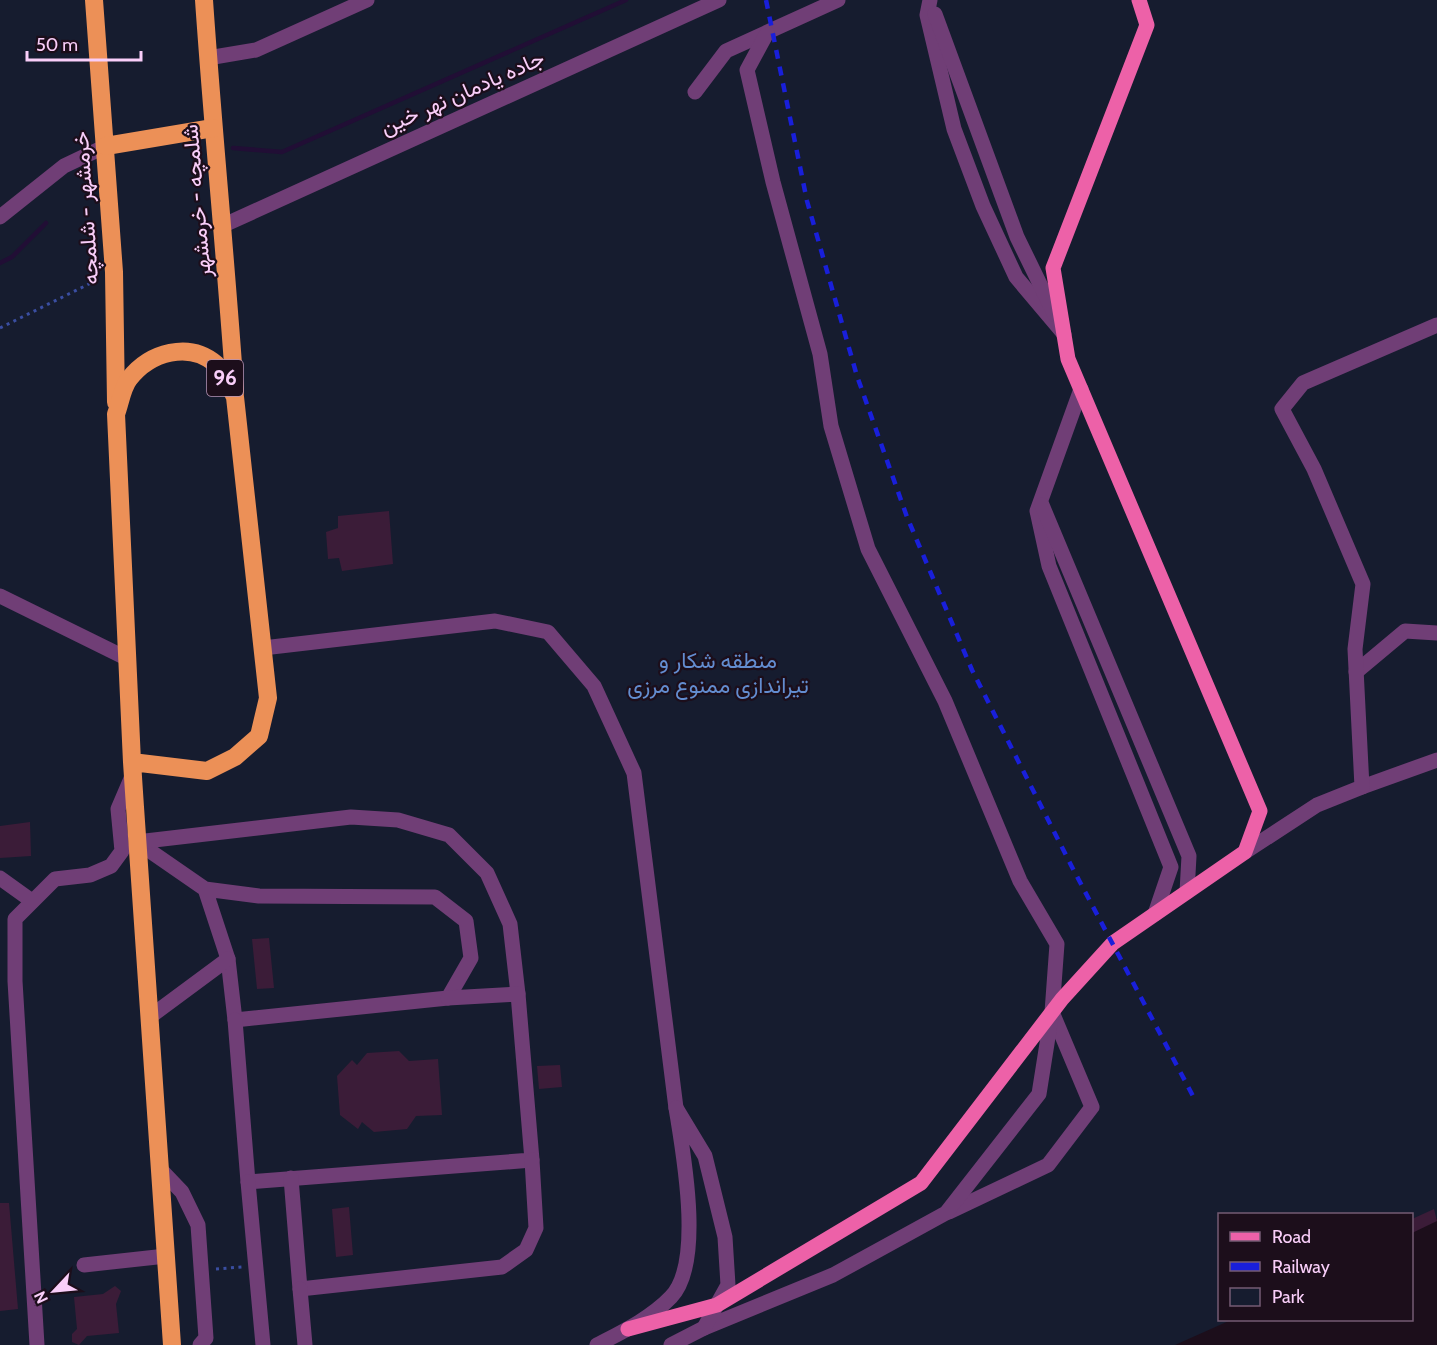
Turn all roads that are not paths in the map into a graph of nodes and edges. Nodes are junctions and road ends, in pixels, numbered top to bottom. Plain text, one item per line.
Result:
1 (94, 0) edge
2 (204, 0) edge
3 (367, 0) edge
4 (719, 0) edge
5 (838, 0) edge
6 (930, 0) edge
7 (1139, 0) edge
8 (767, 33) junction
9 (208, 58) junction
10 (695, 92) dead end
11 (213, 128) junction
12 (106, 146) junction
13 (0, 217) edge
14 (224, 225) junction
15 (1437, 325) edge
16 (1064, 334) junction
17 (1081, 389) junction
18 (235, 397) junction
19 (116, 414) junction
20 (1041, 500) junction
21 (0, 596) edge
22 (1437, 633) edge
23 (263, 648) junction
24 (128, 659) junction
25 (1356, 672) junction
26 (1437, 760) edge
27 (133, 768) junction
28 (1362, 787) junction
29 (137, 842) junction
30 (1245, 852) junction
31 (0, 878) edge
32 (205, 889) junction
33 (1187, 892) junction
34 (32, 901) junction
35 (1155, 914) junction
36 (228, 959) junction
37 (518, 994) junction
38 (448, 998) junction
39 (1052, 1012) junction
40 (151, 1016) junction
41 (235, 1020) junction
42 (676, 1107) junction
43 (532, 1160) junction
44 (161, 1170) junction
45 (291, 1178) junction
46 (248, 1182) junction
47 (946, 1214) junction
48 (166, 1256) junction
49 (84, 1265) dead end
50 (300, 1289) junction
51 (717, 1305) junction
52 (704, 1328) junction
53 (628, 1329) junction
54 (38, 1345) edge
55 (172, 1345) edge
56 (200, 1345) edge
57 (263, 1345) edge
58 (305, 1345) edge
59 (597, 1345) edge
60 (671, 1345) edge

1 - 12 highway, خرمشهر - شلمچه / 96
2 - 9 highway, شلمچه - خرمشهر / 96
3 - 9 street
4 - 14 street, جاده یادمان نهر خین
5 - 8 street
6 - 16 street
6 - 16 street
7 - 16 main road
8 - 10 street
8 - 39 street
9 - 11 highway, شلمچه - خرمشهر / 96
11 - 12 highway
11 - 14 highway, شلمچه - خرمشهر / 96
12 - 13 street
12 - 19 highway, خرمشهر - شلمچه / 96
14 - 18 highway, شلمچه - خرمشهر / 96
15 - 25 street
16 - 17 main road
17 - 20 street
17 - 30 main road
18 - 19 highway, 96
18 - 23 highway, 96
19 - 24 highway, 96
20 - 33 street
20 - 35 street
21 - 24 street
22 - 25 street
23 - 27 highway, 96
23 - 42 street
24 - 27 highway, 96
25 - 28 street
26 - 28 street
27 - 29 highway
27 - 34 street
28 - 30 street
29 - 32 street
29 - 37 street
29 - 40 highway
30 - 33 main road
31 - 34 street
32 - 36 street
32 - 38 street
33 - 35 main road
34 - 54 street
35 - 39 main road
36 - 40 street
36 - 41 street
37 - 38 street
37 - 43 street
38 - 41 street
39 - 47 street
39 - 47 street
39 - 51 main road
40 - 44 highway
41 - 46 street
42 - 51 street
42 - 53 street
43 - 45 street
43 - 50 street
44 - 48 highway
44 - 56 street
45 - 46 street
45 - 50 street
46 - 57 street
47 - 52 street
48 - 49 street
48 - 55 highway
50 - 58 street
51 - 52 street
51 - 53 main road
52 - 60 street
53 - 59 street

